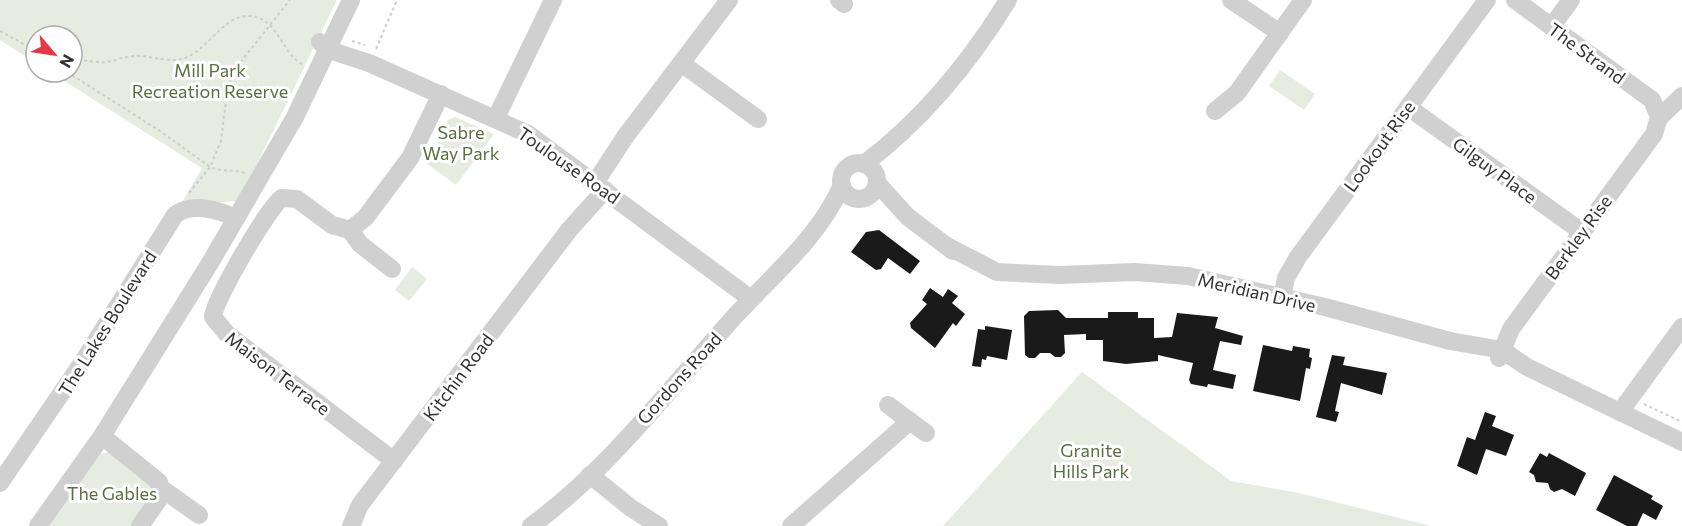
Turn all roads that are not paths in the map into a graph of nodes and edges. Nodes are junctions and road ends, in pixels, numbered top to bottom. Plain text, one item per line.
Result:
1 (341, 0) edge
2 (351, 0) edge
3 (553, 0) edge
4 (729, 0) edge
5 (1008, 0) edge
6 (1232, 0) edge
7 (1303, 0) edge
8 (1487, 0) edge
9 (1515, 0) edge
10 (1571, 0) edge
11 (1552, 26) junction
12 (1280, 33) junction
13 (327, 44) junction
14 (681, 63) junction
15 (1682, 93) edge
16 (441, 94) junction
17 (1408, 107) junction
18 (1215, 111) dead end
19 (1658, 113) junction
20 (496, 118) junction
21 (758, 119) dead end
22 (267, 163) junction
23 (872, 174) junction
24 (596, 184) junction
25 (842, 185) junction
26 (860, 199) junction
27 (908, 217) junction
28 (236, 218) junction
29 (821, 222) junction
30 (350, 230) junction
31 (1582, 232) junction
32 (392, 269) dead end
33 (1282, 297) junction
34 (751, 298) junction
35 (1682, 327) edge
36 (1501, 354) junction
37 (888, 405) dead end
38 (1620, 412) junction
39 (910, 421) junction
40 (926, 433) dead end
41 (102, 436) junction
42 (1682, 442) edge
43 (394, 461) junction
44 (594, 471) junction
45 (0, 483) edge
46 (161, 488) junction
47 (199, 515) dead end
48 (38, 526) edge
49 (140, 526) edge
50 (351, 526) edge
51 (531, 526) edge
52 (659, 526) edge
53 (791, 526) edge

1 - 13 street
2 - 13 street
3 - 20 street
4 - 14 street, Kitchin Road
5 - 23 street
6 - 12 street
7 - 12 street
8 - 17 street, Lookout Rise
9 - 11 street, The Strand
10 - 11 street
11 - 19 street, The Strand
12 - 18 street
13 - 16 street, Toulouse Road
13 - 22 street
13 - 22 street
14 - 21 street
14 - 24 street, Kitchin Road
15 - 19 street
16 - 20 street, Toulouse Road
16 - 30 street
17 - 31 street, Gilguy Place
17 - 33 street, Lookout Rise
19 - 31 street, Berkley Rise
20 - 24 street, Toulouse Road
22 - 28 street
23 - 25 street
23 - 26 street
23 - 27 street, Meridian Drive
24 - 34 street, Toulouse Road
24 - 43 street, Kitchin Road
25 - 26 street
25 - 29 street, Gordons Road
26 - 27 street, Meridian Drive
26 - 29 street, Gordons Road
27 - 33 street, Meridian Drive
28 - 41 street
28 - 45 street, The Lakes Boulevard
29 - 34 street, Gordons Road
30 - 32 street, Maison Terrace
30 - 43 street, Maison Terrace
31 - 36 street, Berkley Rise
33 - 36 street, Meridian Drive
34 - 44 street, Gordons Road
35 - 38 street
36 - 38 street, Meridian Drive
37 - 39 street
38 - 42 street, Meridian Drive
39 - 40 street
39 - 53 street
41 - 46 street
41 - 48 street
43 - 50 street, Kitchin Road
44 - 51 street, Gordons Road
44 - 52 street
46 - 47 street
46 - 49 street

